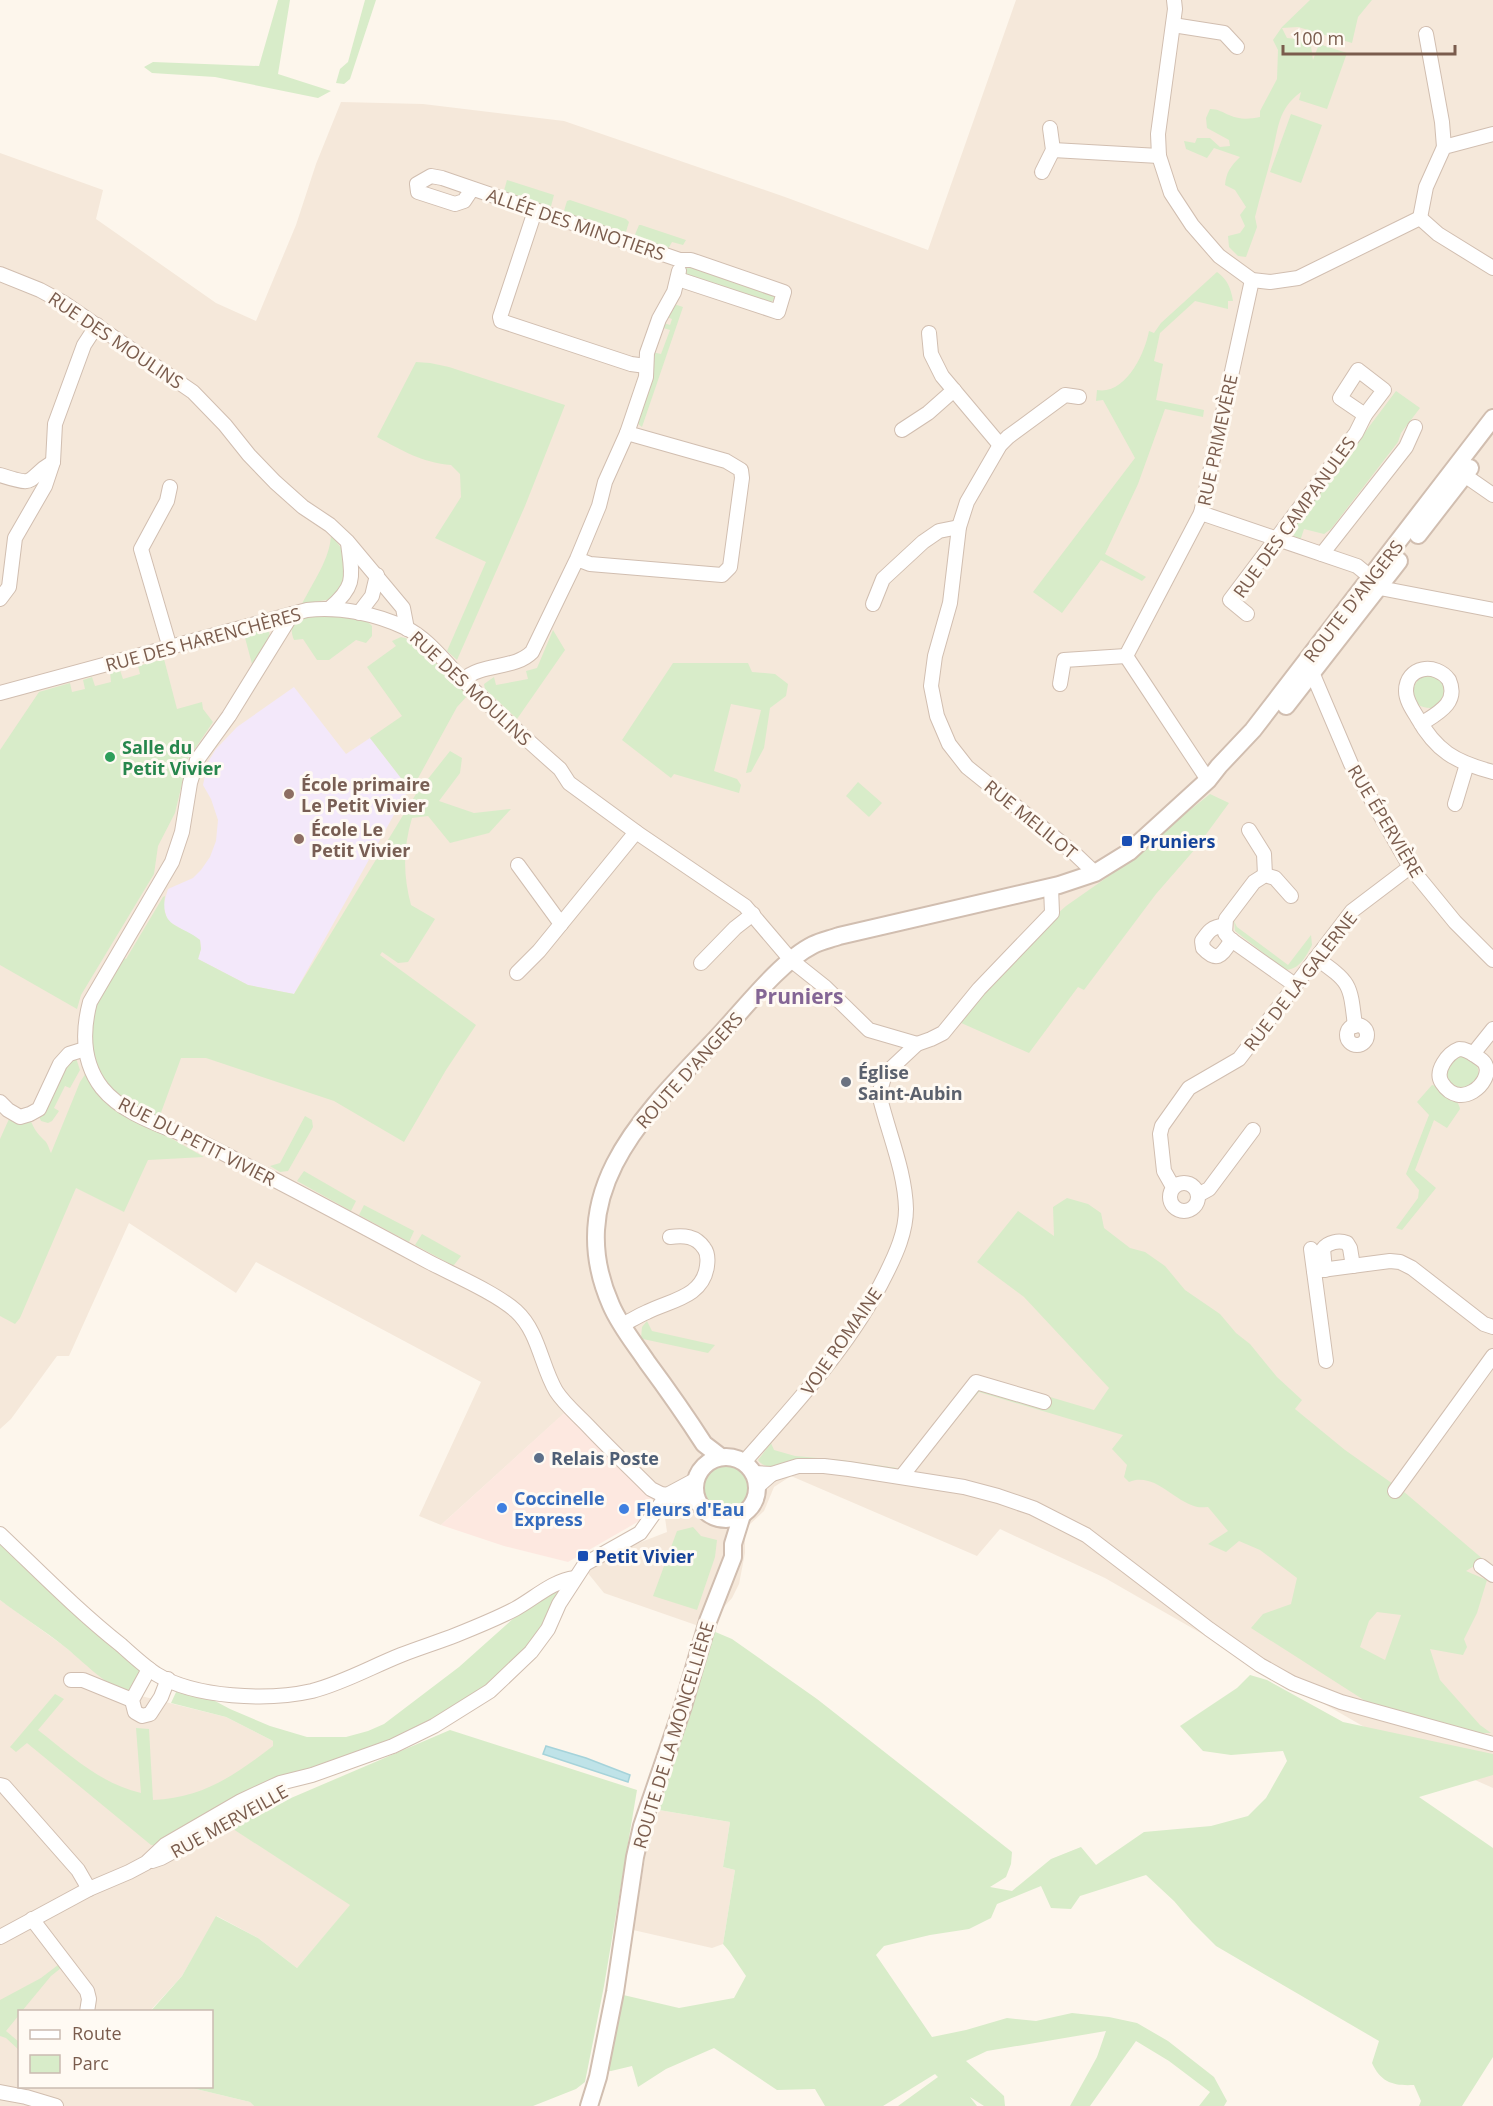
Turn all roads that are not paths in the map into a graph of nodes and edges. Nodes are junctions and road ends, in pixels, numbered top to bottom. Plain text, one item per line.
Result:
1 (1174, 0) edge
2 (1173, 25) junction
3 (1425, 34) dead end
4 (1237, 47) dead end
5 (1050, 128) dead end
6 (1493, 134) edge
7 (1444, 147) junction
8 (1053, 150) junction
9 (1159, 156) junction
10 (1042, 172) dead end
11 (472, 189) dead end
12 (535, 211) junction
13 (1420, 219) junction
14 (680, 260) junction
15 (1493, 268) edge
16 (0, 274) edge
17 (678, 279) junction
18 (1252, 280) junction
19 (97, 325) junction
20 (929, 333) dead end
21 (646, 366) junction
22 (954, 390) junction
23 (1079, 397) dead end
24 (1365, 415) dead end
25 (1493, 418) edge
26 (1415, 427) dead end
27 (902, 430) dead end
28 (627, 433) junction
29 (1493, 437) edge
30 (1000, 445) junction
31 (53, 462) junction
32 (1460, 472) junction
33 (0, 475) edge
34 (170, 487) dead end
35 (1493, 495) edge
36 (1201, 513) junction
37 (959, 527) junction
38 (1276, 538) junction
39 (347, 541) junction
40 (1322, 554) junction
41 (577, 560) junction
42 (366, 564) junction
43 (351, 570) junction
44 (377, 575) junction
45 (1375, 581) junction
46 (349, 586) junction
47 (0, 599) edge
48 (873, 603) dead end
49 (330, 608) junction
50 (1493, 610) edge
51 (358, 612) junction
52 (292, 614) junction
53 (1247, 614) dead end
54 (267, 621) junction
55 (407, 629) junction
56 (278, 637) junction
57 (170, 648) junction
58 (1126, 656) junction
59 (1307, 670) junction
60 (463, 680) junction
61 (1060, 684) dead end
62 (0, 693) edge
63 (1420, 724) dead end
64 (1467, 764) junction
65 (1493, 772) edge
66 (1208, 780) junction
67 (1455, 804) dead end
68 (1249, 830) dead end
69 (636, 832) junction
70 (518, 865) dead end
71 (1410, 867) junction
72 (1095, 873) junction
73 (1265, 875) junction
74 (1050, 887) junction
75 (1291, 896) dead end
76 (753, 914) junction
77 (561, 924) junction
78 (1224, 926) junction
79 (1232, 940) junction
80 (1316, 958) junction
81 (791, 960) junction
82 (1493, 960) edge
83 (701, 963) dead end
84 (517, 973) dead end
85 (1295, 985) junction
86 (1355, 1026) dead end
87 (1493, 1029) edge
88 (917, 1044) junction
89 (85, 1049) junction
90 (1473, 1054) dead end
91 (0, 1102) edge
92 (1253, 1130) dead end
93 (1173, 1187) junction
94 (1198, 1195) junction
95 (670, 1237) dead end
96 (1311, 1249) dead end
97 (1353, 1266) junction
98 (1320, 1270) junction
99 (622, 1325) junction
100 (1493, 1328) edge
101 (1493, 1356) edge
102 (1326, 1360) dead end
103 (1044, 1402) dead end
104 (704, 1444) junction
105 (721, 1457) junction
106 (700, 1473) junction
107 (751, 1474) junction
108 (902, 1476) junction
109 (1395, 1491) dead end
110 (667, 1495) junction
111 (696, 1500) junction
112 (742, 1515) junction
113 (717, 1518) junction
114 (0, 1534) edge
115 (733, 1544) junction
116 (1481, 1566) dead end
117 (1493, 1575) edge
118 (575, 1578) junction
119 (149, 1669) junction
120 (168, 1679) junction
121 (71, 1680) dead end
122 (132, 1700) junction
123 (1493, 1744) edge
124 (0, 1785) edge
125 (88, 1889) junction
126 (32, 1920) junction
127 (0, 1937) edge
128 (87, 2010) edge
129 (0, 2092) edge
130 (29, 2092) edge
131 (56, 2106) edge
132 (589, 2106) edge

1 - 2 street
2 - 4 street
2 - 9 street
3 - 7 street
5 - 8 street
6 - 7 street
7 - 13 street
8 - 9 street
8 - 10 street
9 - 18 street
11 - 12 street, ALLÉE DES MINOTIERS
12 - 14 street, ALLÉE DES MINOTIERS
12 - 21 street
13 - 15 street
13 - 18 street
14 - 17 street, ALLÉE DES MINOTIERS
14 - 17 street, ALLÉE DES MINOTIERS
16 - 19 street, RUE DES MOULINS
17 - 21 street, ALLÉE DES MINOTIERS
18 - 36 street, RUE PRIMEVÈRE
19 - 31 street
19 - 39 street, RUE DES MOULINS
20 - 22 street
21 - 28 street, ALLÉE DES MINOTIERS
22 - 27 street
22 - 30 street
23 - 30 street
24 - 38 street, RUE DES CAMPANULES
25 - 32 street, ROUTE D'ANGERS
26 - 40 street
28 - 41 street, ALLÉE DES MINOTIERS
28 - 41 street
29 - 32 street, ROUTE D'ANGERS
30 - 37 street, RUE MELILOT
31 - 33 street
31 - 47 street
32 - 35 street
32 - 45 street, ROUTE D'ANGERS
34 - 57 street
36 - 38 street
36 - 58 street, RUE PRIMEVÈRE
37 - 48 street
37 - 72 street, RUE MELILOT
38 - 40 street
38 - 53 street, RUE DES CAMPANULES
39 - 42 street, RUE DES MOULINS
39 - 43 street
40 - 45 street
41 - 60 street, ALLÉE DES MINOTIERS
42 - 43 street
42 - 44 street, RUE DES MOULINS
43 - 46 street
44 - 51 street
44 - 55 street, RUE DES MOULINS
45 - 50 street
45 - 59 street, ROUTE D'ANGERS
46 - 49 street
46 - 51 street
49 - 51 street, RUE DES HARENCHÈRES
49 - 52 street, RUE DES HARENCHÈRES
51 - 55 street, RUE DES HARENCHÈRES
52 - 54 street, RUE DES HARENCHÈRES
52 - 56 street, RUE DU PETIT VIVIER
54 - 56 street
54 - 57 street, RUE DES HARENCHÈRES
55 - 60 street, RUE DES MOULINS
56 - 89 street, RUE DU PETIT VIVIER
57 - 62 street, RUE DES HARENCHÈRES
58 - 61 street
58 - 66 street
59 - 66 street, ROUTE D'ANGERS
59 - 71 street, RUE ÉPERVIÈRE
60 - 69 street, RUE DES MOULINS
63 - 64 street
64 - 65 street
64 - 67 street
66 - 72 street, ROUTE D'ANGERS
68 - 73 street
69 - 76 street, RUE DES MOULINS
69 - 77 street
70 - 77 street
71 - 80 street, RUE DE LA GALERNE
71 - 82 street, RUE ÉPERVIÈRE
72 - 74 street, ROUTE D'ANGERS
73 - 75 street
73 - 78 street
74 - 81 street, ROUTE D'ANGERS
74 - 88 street
76 - 81 street, RUE DES MOULINS
76 - 83 street
77 - 84 street
78 - 79 street
78 - 79 street
79 - 85 street
80 - 85 street, RUE DE LA GALERNE
80 - 86 street
81 - 88 street, RUE DES MOULINS
81 - 99 street, ROUTE D'ANGERS
85 - 93 street, RUE DE LA GALERNE
87 - 90 street
88 - 107 street, VOIE ROMAINE
89 - 91 street
89 - 110 street, RUE DU PETIT VIVIER
92 - 94 street
93 - 94 street
93 - 94 street, RUE DE LA GALERNE
95 - 99 street
96 - 98 street
97 - 98 street
97 - 98 street
97 - 100 street
98 - 102 street
99 - 104 street, ROUTE D'ANGERS
101 - 109 street
103 - 108 street
104 - 105 street, ROUTE D'ANGERS
104 - 106 street
105 - 106 street
105 - 107 street
106 - 110 street
106 - 111 street
107 - 108 street
107 - 112 street
108 - 123 street
110 - 111 street, RUE DU PETIT VIVIER
110 - 118 street
111 - 113 street
112 - 113 street
112 - 115 street, ROUTE DE LA MONCELLIÈRE
113 - 115 street
114 - 119 street
115 - 132 street, ROUTE DE LA MONCELLIÈRE
116 - 117 street
118 - 120 street
118 - 125 street, RUE MERVEILLE
119 - 120 street
119 - 122 street
120 - 122 street
121 - 122 street
124 - 125 street
125 - 126 street, RUE MERVEILLE
126 - 127 street, RUE MERVEILLE
126 - 128 street
129 - 130 street
130 - 131 street

